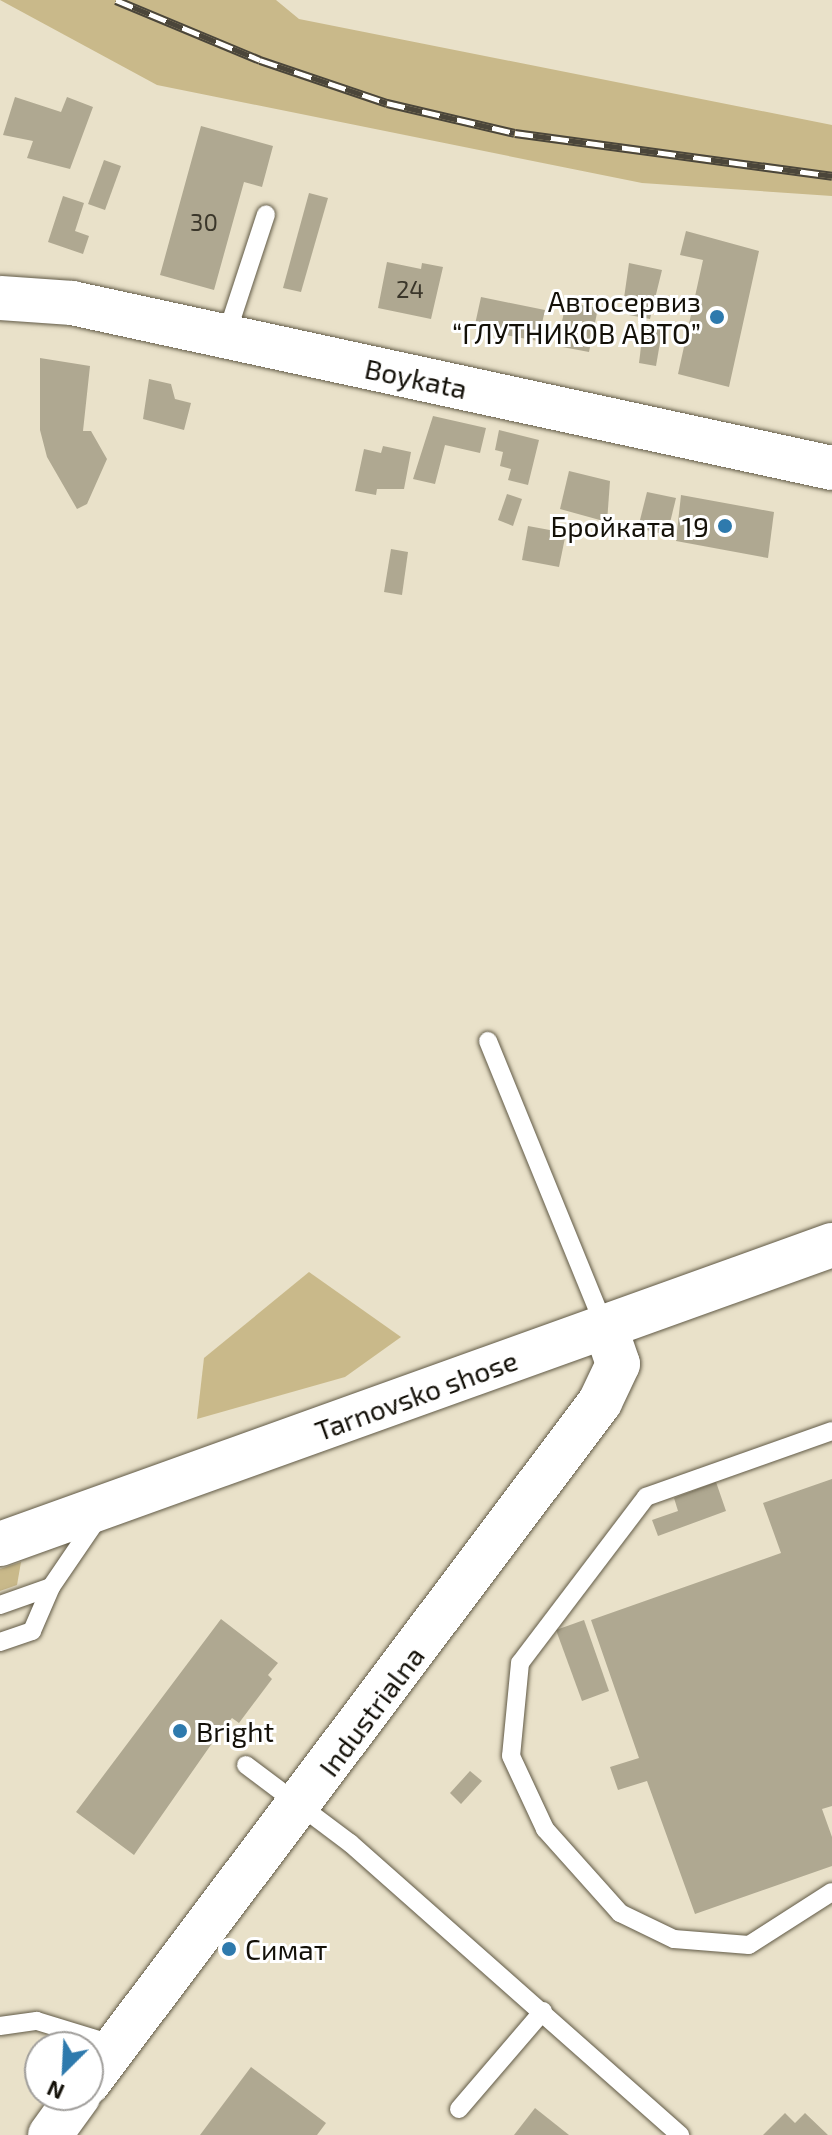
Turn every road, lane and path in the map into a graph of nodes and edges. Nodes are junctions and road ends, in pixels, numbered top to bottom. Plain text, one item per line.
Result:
1 (266, 214) dead end
2 (0, 298) edge
3 (226, 336) junction
4 (832, 468) edge
5 (488, 1041) dead end
6 (832, 1245) edge
7 (605, 1327) junction
8 (832, 1431) edge
9 (105, 1507) junction
10 (0, 1544) edge
11 (51, 1587) junction
12 (0, 1605) edge
13 (0, 1642) edge
14 (246, 1765) dead end
15 (301, 1805) junction
16 (832, 1892) edge
17 (543, 2011) junction
18 (0, 2026) edge
19 (115, 2045) junction
20 (104, 2060) edge
21 (459, 2109) dead end
22 (67, 2111) edge
23 (50, 2135) edge
24 (680, 2135) edge

1 - 3 lane
2 - 3 main road, Boykata
3 - 4 main road, Boykata
5 - 7 lane
6 - 7 main road, Tarnovsko shose
7 - 9 main road, Tarnovsko shose
7 - 15 main road, Industrialna
8 - 16 lane
9 - 10 main road, Tarnovsko shose
9 - 11 lane
11 - 12 lane
11 - 13 lane
14 - 15 lane
15 - 17 lane
15 - 19 main road, Industrialna
17 - 21 lane
17 - 24 lane
18 - 19 lane
19 - 20 main road, Industrialna
22 - 23 main road

